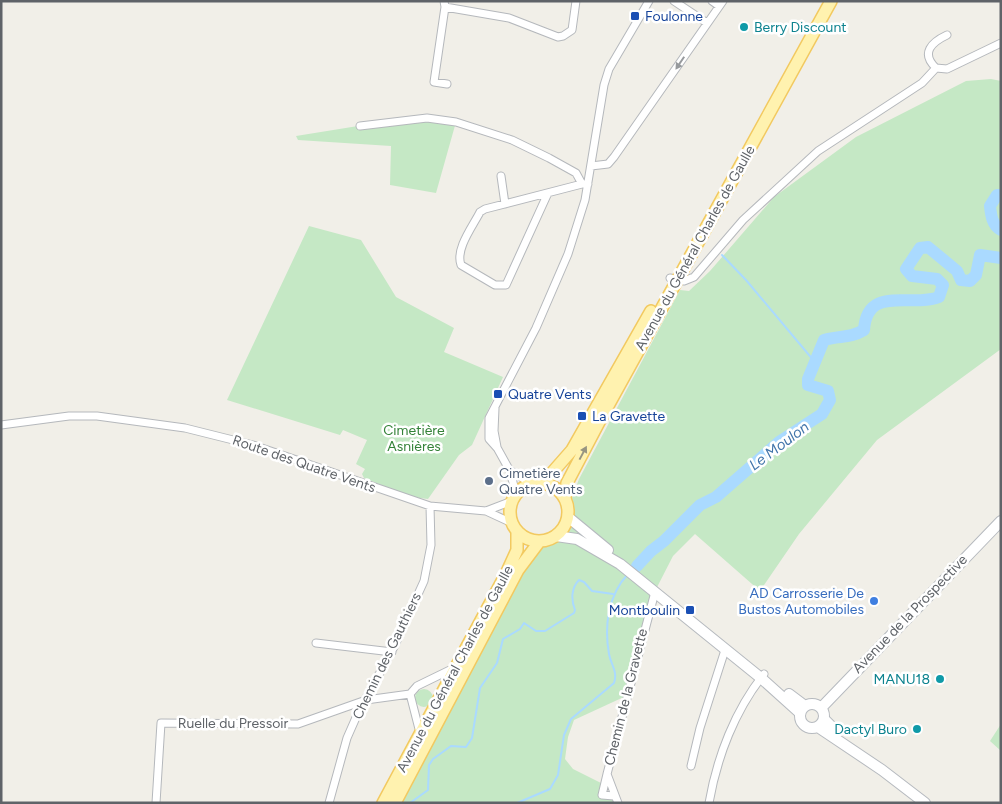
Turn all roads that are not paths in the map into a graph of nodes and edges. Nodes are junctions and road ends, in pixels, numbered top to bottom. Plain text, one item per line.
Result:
1 (576, 1) edge
2 (649, 1) edge
3 (674, 1) edge
4 (712, 1) edge
5 (824, 1) edge
6 (831, 1) edge
7 (721, 3) edge
8 (444, 4) edge
9 (707, 23) junction
10 (947, 35) dead end
11 (1001, 43) edge
12 (936, 68) junction
13 (447, 84) dead end
14 (360, 126) dead end
15 (591, 166) junction
16 (501, 176) dead end
17 (585, 184) junction
18 (548, 193) junction
19 (505, 204) junction
20 (673, 279) junction
21 (495, 407) junction
22 (1, 425) edge
23 (497, 448) junction
24 (510, 470) junction
25 (538, 484) junction
26 (514, 498) junction
27 (565, 498) junction
28 (430, 506) junction
29 (486, 511) junction
30 (568, 516) junction
31 (1001, 521) edge
32 (514, 528) junction
33 (556, 536) junction
34 (539, 542) junction
35 (621, 563) junction
36 (639, 577) junction
37 (655, 592) junction
38 (316, 642) dead end
39 (725, 650) junction
40 (392, 652) junction
41 (454, 668) junction
42 (763, 676) junction
43 (410, 694) junction
44 (366, 700) junction
45 (821, 708) junction
46 (802, 709) junction
47 (821, 723) junction
48 (420, 733) junction
49 (691, 766) dead end
50 (607, 774) junction
51 (616, 800) edge
52 (156, 803) edge
53 (329, 803) edge
54 (383, 803) edge
55 (395, 803) edge
56 (709, 803) edge
57 (925, 803) edge

1 - 8 street
2 - 15 street
3 - 9 street
4 - 7 street
5 - 20 main road, Avenue du Général Charles de Gaulle
6 - 20 main road, Avenue du Général Charles de Gaulle
7 - 9 street
8 - 13 street
9 -> 15 street
10 - 12 street
11 - 12 street
12 - 20 street
14 - 17 street
15 - 17 street
16 - 19 street
17 - 18 street
17 - 21 street
18 - 19 street
18 - 19 street
20 - 25 main road, Avenue du Général Charles de Gaulle
27 -> 20 main road, Avenue du Général Charles de Gaulle
21 - 23 street
21 - 23 street
22 - 28 street, Route des Quatre Vents
23 - 24 street
24 - 25 street
24 - 26 street
25 - 26 main road, Avenue du Général Charles de Gaulle
25 - 27 main road
26 - 29 street
26 - 32 main road, Avenue du Général Charles de Gaulle
27 - 30 main road, Avenue du Général Charles de Gaulle
28 - 29 street, Route des Quatre Vents
28 - 40 street, Chemin des Gauthiers
29 - 32 street
30 - 33 main road
30 - 35 main road
31 - 45 main road, Avenue de la Prospective
32 - 34 main road
32 - 41 main road, Avenue du Général Charles de Gaulle
33 - 34 main road
33 - 35 main road
34 - 55 main road, Avenue du Général Charles de Gaulle
35 - 36 main road
36 - 37 main road
36 - 42 main road
37 - 39 main road
37 - 50 street, Chemin de la Gravette
38 - 40 street
39 - 42 main road
39 - 49 street
40 - 44 street, Chemin des Gauthiers
41 - 43 street
41 - 48 main road, Avenue du Général Charles de Gaulle
42 - 46 main road
42 - 56 street
43 - 44 street, Ruelle du Pressoir
43 - 48 street
44 - 52 street, Ruelle du Pressoir
44 - 53 street, Chemin des Gauthiers
45 - 46 main road
45 - 47 main road
46 - 47 main road
47 - 57 main road
48 - 54 main road, Avenue du Général Charles de Gaulle
50 - 51 street, Chemin de la Gravette
50 - 51 street, Chemin de la Gravette

